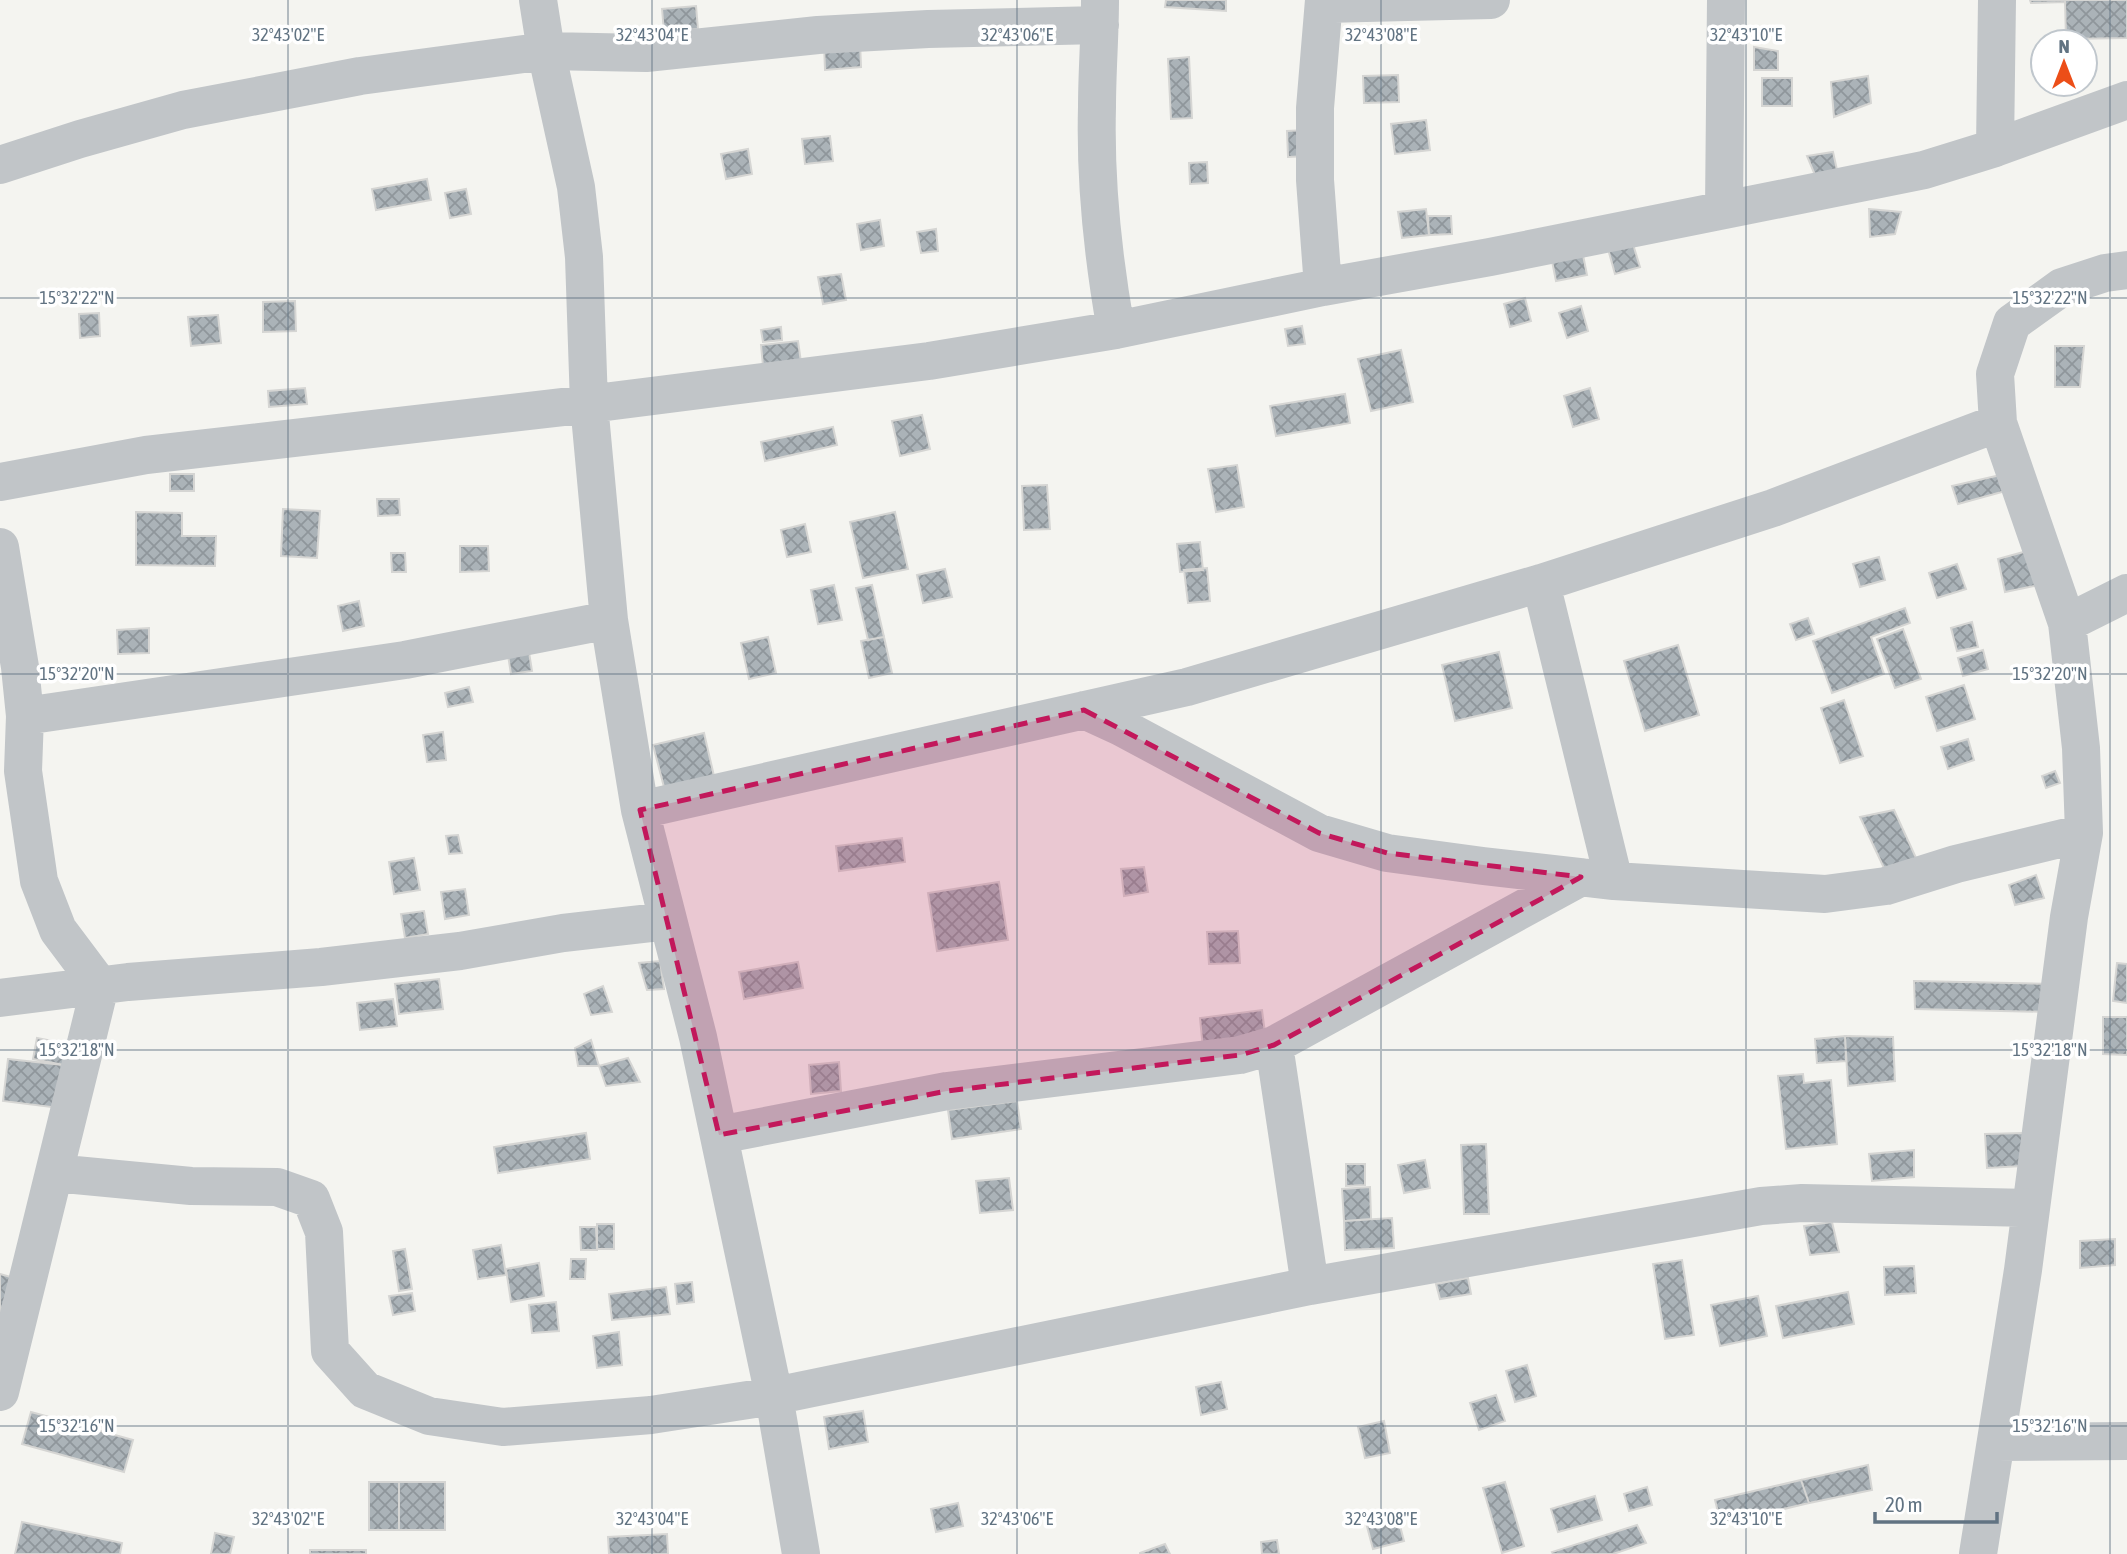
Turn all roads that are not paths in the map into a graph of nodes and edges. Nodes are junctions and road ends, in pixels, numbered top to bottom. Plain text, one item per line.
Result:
1 (538, 0) edge
2 (1490, 0) edge
3 (1726, 0) edge
4 (1997, 0) edge
5 (1324, 2) edge
6 (1100, 13) edge
7 (545, 51) junction
8 (2127, 100) edge
9 (1995, 148) junction
10 (0, 165) edge
11 (1724, 209) junction
12 (2127, 270) edge
13 (1324, 287) junction
14 (1116, 330) junction
15 (590, 404) junction
16 (1998, 424) junction
17 (0, 482) edge
18 (0, 547) edge
19 (1541, 583) junction
20 (2127, 593) edge
21 (608, 620) junction
22 (2067, 623) junction
23 (10, 669) edge
24 (1084, 710) junction
25 (25, 716) junction
26 (640, 810) junction
27 (2084, 833) junction
28 (1597, 879) junction
29 (668, 921) junction
30 (100, 986) junction
31 (0, 998) edge
32 (1274, 1045) junction
33 (719, 1135) junction
34 (54, 1173) junction
35 (2031, 1208) junction
36 (1310, 1286) junction
37 (0, 1392) edge
38 (775, 1396) junction
39 (2127, 1441) edge
40 (1996, 1442) junction
41 (801, 1554) edge
42 (1978, 1554) edge

1 - 7 street
2 - 5 street
3 - 11 street
4 - 9 street
5 - 13 street
6 - 7 street
6 - 14 street
7 - 10 street
7 - 15 street
8 - 9 street
9 - 11 street
11 - 13 street
12 - 16 street
13 - 14 street
14 - 15 street
15 - 17 street
15 - 21 street
16 - 19 street
16 - 22 street
18 - 23 street
19 - 24 street
19 - 28 street
20 - 22 street
21 - 25 street
21 - 26 street
22 - 27 street
23 - 25 street
24 - 26 street
24 - 28 street
25 - 30 street
26 - 29 street
27 - 28 street
27 - 35 street
28 - 32 street
29 - 30 street
29 - 33 street
30 - 31 street
30 - 34 street
32 - 33 street
32 - 36 street
33 - 38 street
34 - 37 street
34 - 38 street
35 - 36 street
35 - 40 street
36 - 38 street
38 - 41 street
39 - 40 street
40 - 42 street

